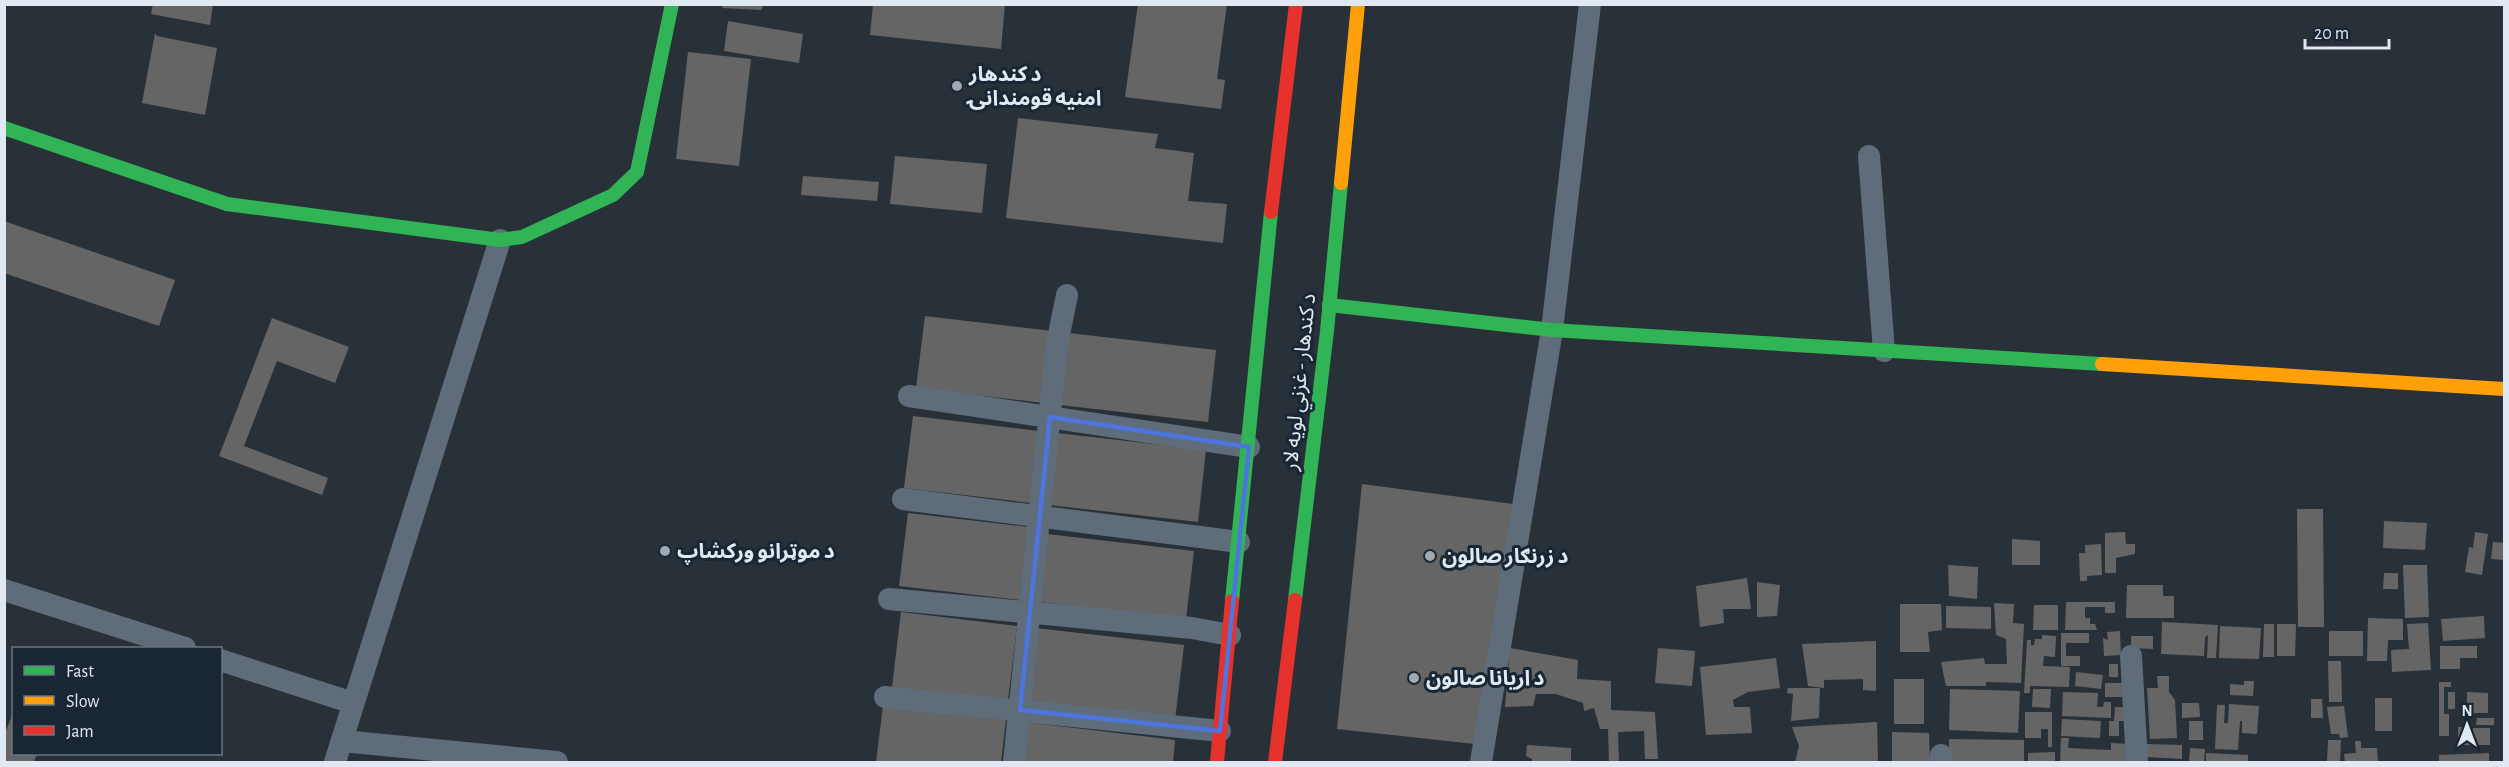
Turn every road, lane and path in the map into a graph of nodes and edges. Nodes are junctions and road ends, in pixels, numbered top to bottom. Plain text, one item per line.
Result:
1 (672, 4) edge
2 (1296, 4) edge
3 (1358, 4) edge
4 (1590, 4) edge
5 (4, 128) edge
6 (1869, 156) dead end
7 (500, 240) junction
8 (1067, 295) dead end
9 (1329, 305) junction
10 (1552, 330) junction
11 (1884, 351) junction
12 (2505, 389) edge
13 (909, 396) dead end
14 (1050, 417) junction
15 (1249, 447) junction
16 (903, 499) dead end
17 (1040, 518) junction
18 (1239, 542) junction
19 (4, 590) edge
20 (890, 599) dead end
21 (1030, 613) junction
22 (1230, 635) junction
23 (182, 647) edge
24 (2131, 656) dead end
25 (222, 661) edge
26 (885, 697) dead end
27 (353, 703) junction
28 (1020, 710) junction
29 (1220, 731) junction
30 (338, 752) edge
31 (557, 762) edge
32 (1014, 762) edge
33 (1216, 762) edge
34 (1275, 762) edge
35 (1481, 762) edge
36 (2137, 762) edge

1 - 7 main road
2 - 15 main road, د کندهار - غزني لويه لار
3 - 9 main road, د کندهار - غزني لويه لار
4 - 10 street
5 - 7 main road
6 - 11 street
7 - 27 street
8 - 14 street
9 - 10 main road
9 - 34 main road, د کندهار - غزني لويه لار
10 - 11 main road
10 - 35 street
11 - 12 main road
13 - 14 street
14 - 15 street
14 - 17 street
15 - 18 main road, د کندهار - غزني لويه لار
16 - 17 street
17 - 18 street
17 - 21 street
18 - 22 main road, د کندهار - غزني لويه لار
19 - 23 street
20 - 21 street
21 - 22 street
21 - 28 street
22 - 29 main road, د کندهار - غزني لويه لار
24 - 36 street
25 - 27 street
26 - 28 street
27 - 30 street
28 - 29 street
28 - 32 street
29 - 33 main road, د کندهار - غزني لويه لار
30 - 31 street

